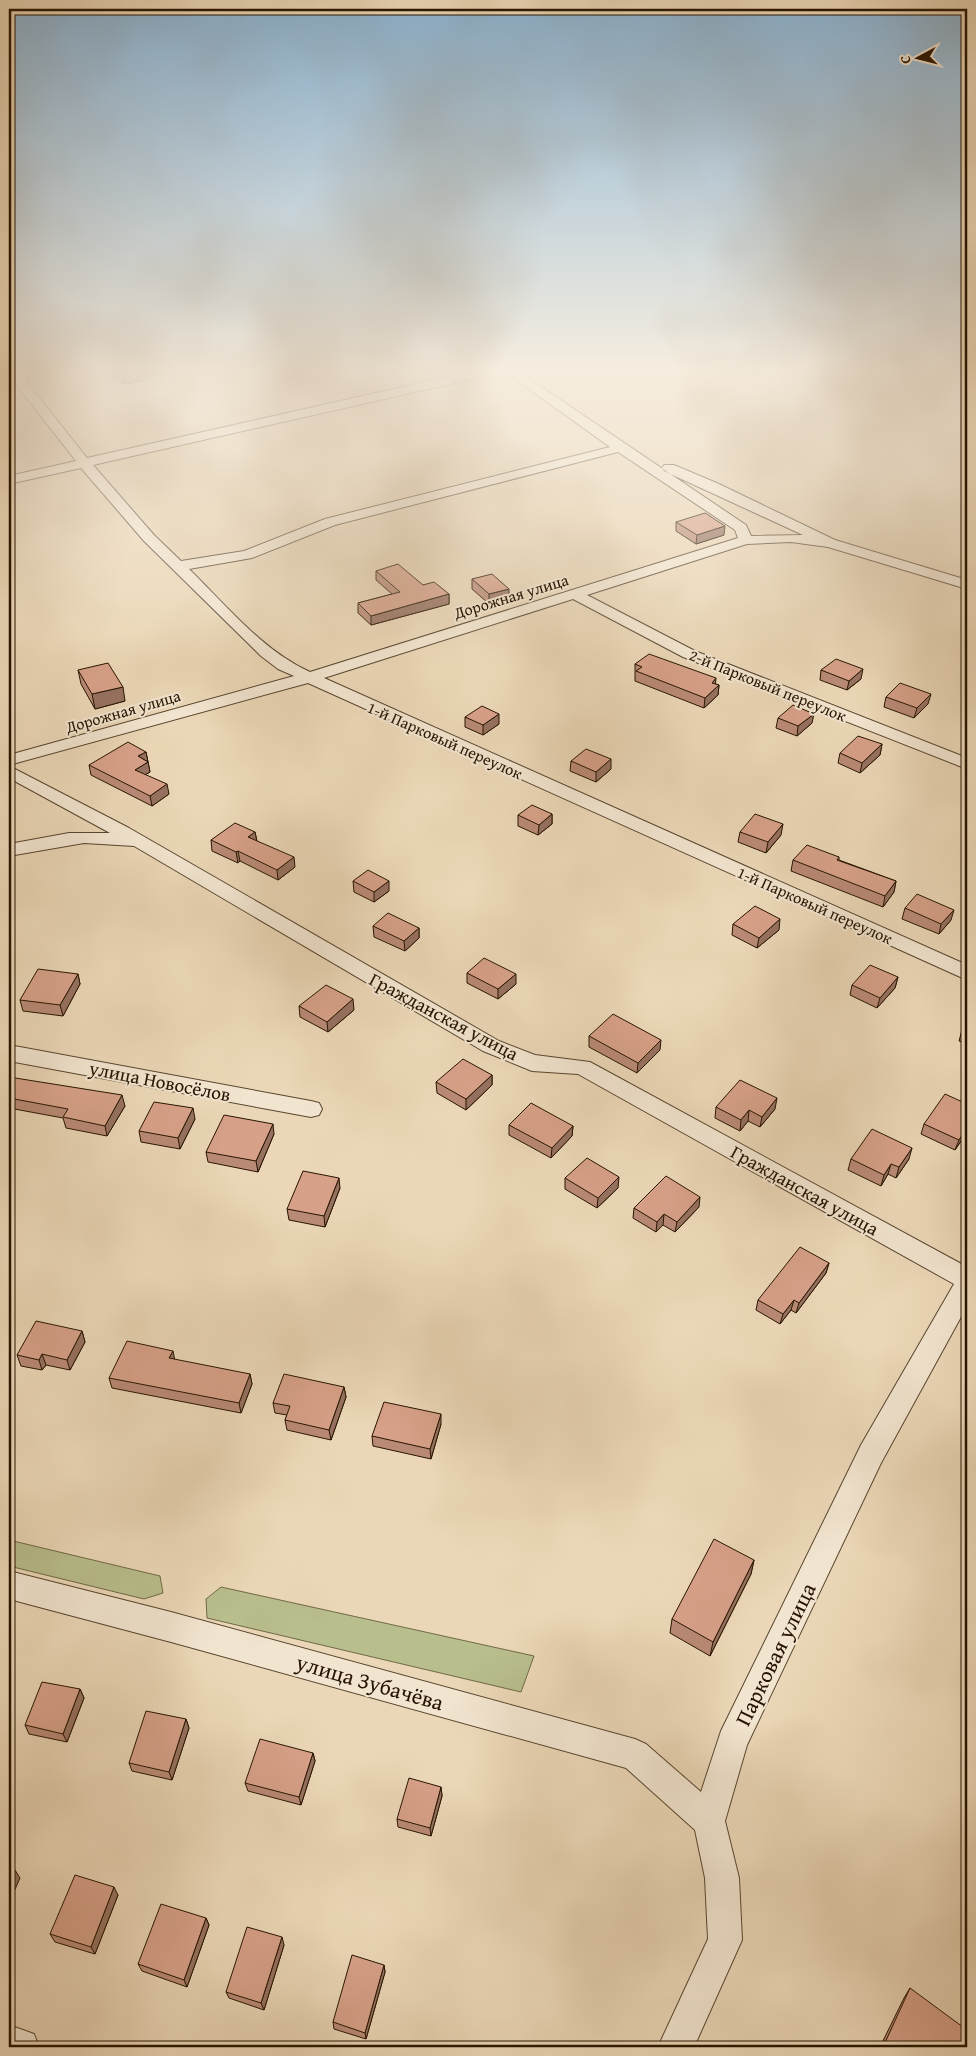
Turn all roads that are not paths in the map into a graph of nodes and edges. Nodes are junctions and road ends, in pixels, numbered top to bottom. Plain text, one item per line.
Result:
1 (53, 470) edge
2 (90, 470) edge
3 (534, 470) edge
4 (653, 470) edge
5 (673, 470) edge
6 (9, 480) edge
7 (746, 540) junction
8 (830, 543) junction
9 (179, 566) junction
10 (967, 585) edge
11 (575, 594) junction
12 (306, 678) junction
13 (9, 760) edge
14 (967, 764) edge
15 (9, 771) edge
16 (9, 850) edge
17 (149, 850) junction
18 (967, 973) edge
19 (9, 1053) edge
20 (310, 1109) dead end
21 (967, 1279) edge
22 (967, 1283) edge
23 (9, 1584) edge
24 (709, 1821) junction
25 (9, 2043) edge
26 (22, 2047) edge
27 (676, 2047) edge

1 - 6 street
2 - 9 street, 1-й Парковый переулок
3 - 9 street
4 - 7 street
5 - 8 street
7 - 8 street, Дорожная улица
7 - 11 street, Дорожная улица
8 - 10 street
9 - 12 street, 1-й Парковый переулок
11 - 12 street, Дорожная улица
11 - 14 street, 2-й Парковый переулок
12 - 13 street, Дорожная улица
12 - 18 street, 1-й Парковый переулок
15 - 17 street, Гражданская улица
16 - 17 street
17 - 21 street, Гражданская улица
19 - 20 street, улица Новосёлов
22 - 24 street, Парковая улица
23 - 24 street, улица Зубачёва
24 - 27 street, Парковая улица
25 - 26 street

